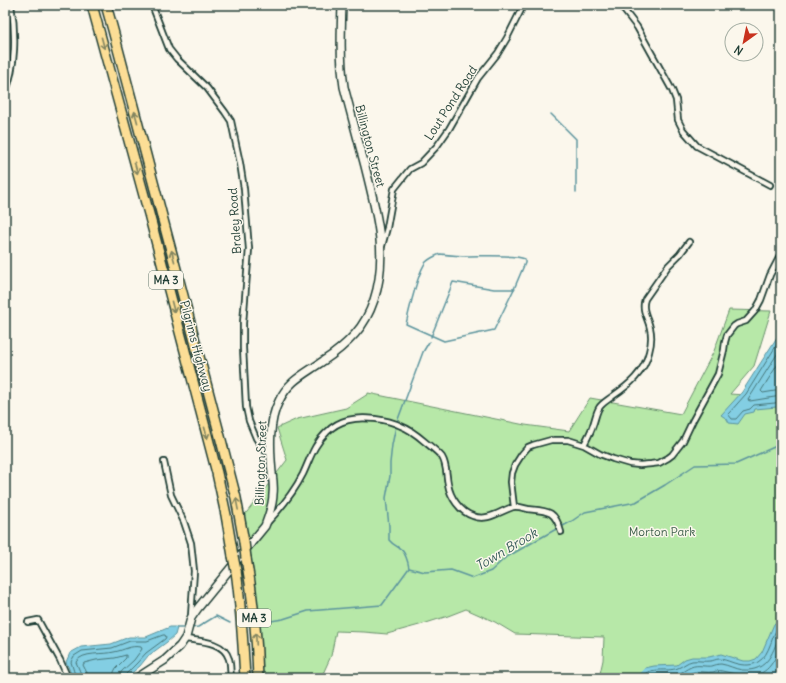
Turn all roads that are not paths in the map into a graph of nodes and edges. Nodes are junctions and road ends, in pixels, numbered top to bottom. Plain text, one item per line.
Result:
1 (11, 5) edge
2 (92, 5) edge
3 (106, 5) edge
4 (152, 5) edge
5 (342, 5) edge
6 (620, 5) edge
7 (523, 7) edge
8 (5, 93) edge
9 (770, 185) dead end
10 (689, 242) dead end
11 (381, 248) junction
12 (781, 254) edge
13 (584, 445) junction
14 (271, 453) junction
15 (164, 462) dead end
16 (514, 507) junction
17 (265, 526) junction
18 (561, 532) dead end
19 (190, 620) junction
20 (28, 622) dead end
21 (185, 637) junction
22 (68, 678) edge
23 (136, 678) edge
24 (231, 678) edge
25 (245, 678) edge
26 (258, 678) edge

1 - 8 street
2 -> 25 highway, Pilgrims Highway / MA 3, bridge
26 -> 3 highway, Pilgrims Highway / MA 3, bridge
4 - 14 street, Braley Road
5 - 11 street, Billington Street
6 - 9 street
7 - 11 street, Lout Pond Road
10 - 13 street
11 - 14 street, Billington Street
12 - 13 street
13 - 16 street
14 - 17 street, Billington Street
15 - 19 street
16 - 17 street
16 - 18 street
17 - 19 street, Billington Street
19 - 21 street, Billington Street
20 - 22 street
21 - 23 street, Billington Street
21 - 24 street

